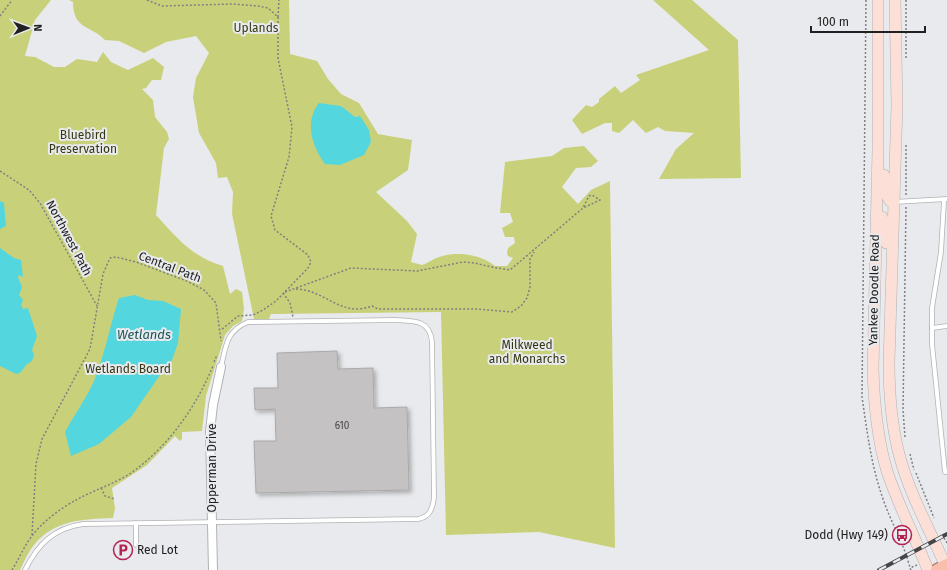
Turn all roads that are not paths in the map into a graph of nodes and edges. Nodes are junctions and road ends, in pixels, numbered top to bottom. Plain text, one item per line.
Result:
1 (878, 0) edge
2 (896, 0) edge
3 (878, 59) junction
4 (946, 200) edge
5 (894, 202) junction
6 (876, 217) junction
7 (947, 326) edge
8 (932, 328) junction
9 (889, 362) junction
10 (221, 366) joint
11 (947, 472) edge
12 (212, 522) junction
13 (136, 523) junction
14 (136, 546) dead end
15 (944, 567) edge
16 (26, 569) edge
17 (31, 570) edge
18 (213, 570) edge
19 (928, 570) edge

1 - 3 main road, Yankee Doodle Road
2 - 5 main road, Yankee Doodle Road
3 - 5 main road
3 - 6 main road, Yankee Doodle Road
4 - 5 lane
4 - 8 lane
5 - 9 main road, Yankee Doodle Road
6 - 9 main road
6 - 19 main road, Yankee Doodle Road
7 - 8 lane
8 - 11 lane
9 - 15 main road, Yankee Doodle Road
10 - 12 street, Opperman Drive
10 - 12 lane
12 - 13 lane
12 - 18 street, Opperman Drive
13 - 14 lane
13 - 16 lane
16 - 17 lane

